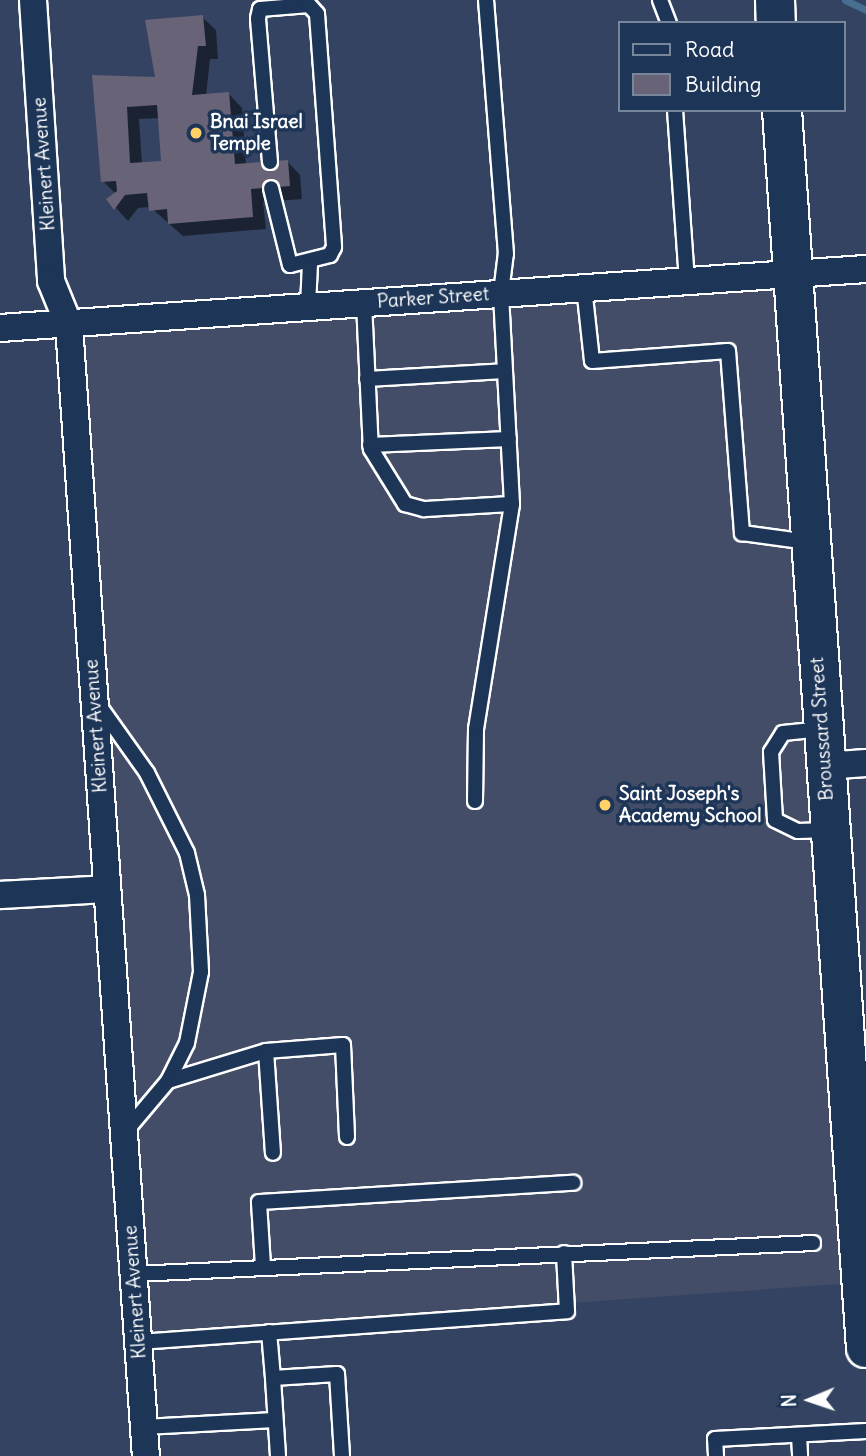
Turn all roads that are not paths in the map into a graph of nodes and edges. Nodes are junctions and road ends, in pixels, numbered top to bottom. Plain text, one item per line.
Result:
1 (33, 0) edge
2 (486, 0) edge
3 (660, 0) edge
4 (668, 21) edge
5 (675, 112) edge
6 (782, 112) edge
7 (270, 162) dead end
8 (271, 188) dead end
9 (310, 264) junction
10 (866, 269) edge
11 (792, 272) junction
12 (687, 280) junction
13 (584, 287) junction
14 (501, 293) junction
15 (364, 303) junction
16 (308, 306) junction
17 (69, 325) junction
18 (0, 328) edge
19 (504, 371) junction
20 (366, 379) junction
21 (509, 439) junction
22 (370, 446) junction
23 (512, 504) junction
24 (810, 543) junction
25 (94, 698) junction
26 (823, 747) junction
27 (866, 763) edge
28 (475, 801) dead end
29 (830, 830) junction
30 (106, 889) junction
31 (0, 895) edge
32 (266, 1051) junction
33 (168, 1081) junction
34 (859, 1130) edge
35 (124, 1133) junction
36 (347, 1138) dead end
37 (273, 1153) dead end
38 (573, 1183) dead end
39 (813, 1242) dead end
40 (564, 1253) junction
41 (263, 1266) junction
42 (134, 1273) junction
43 (269, 1332) junction
44 (139, 1342) junction
45 (866, 1348) edge
46 (272, 1378) junction
47 (275, 1420) junction
48 (144, 1427) junction
49 (866, 1432) edge
50 (799, 1435) junction
51 (146, 1456) edge
52 (278, 1456) edge
53 (342, 1456) edge
54 (716, 1456) edge
55 (800, 1456) edge

1 - 17 street, Kleinert Avenue
2 - 14 lane
3 - 4 lane
5 - 12 lane
6 - 11 street, Broussard Street
7 - 9 lane
8 - 9 lane
9 - 16 lane
10 - 11 street, Parker Street
11 - 12 street, Parker Street
11 - 24 street, Broussard Street
12 - 13 street, Parker Street
13 - 14 street, Parker Street
13 - 24 lane
14 - 15 street, Parker Street
14 - 19 lane
15 - 16 street, Parker Street
15 - 20 lane
16 - 17 street, Parker Street
17 - 18 street, Parker Street
17 - 25 street, Kleinert Avenue
19 - 20 lane
19 - 21 lane
20 - 22 lane
21 - 22 lane
21 - 23 lane
22 - 23 lane
23 - 28 lane
24 - 26 street, Broussard Street
25 - 30 street, Kleinert Avenue
25 - 33 lane
26 - 27 street
26 - 29 street, Broussard Street
26 - 29 lane
29 - 34 street, Broussard Street
30 - 31 street
30 - 35 street, Kleinert Avenue
32 - 33 lane
32 - 36 lane
32 - 37 lane
33 - 35 lane
34 - 45 street, Broussard Street
35 - 42 street, Kleinert Avenue
38 - 41 lane
39 - 40 lane
40 - 41 lane
40 - 43 lane
41 - 42 lane
42 - 44 street, Kleinert Avenue
43 - 44 lane
43 - 46 lane
44 - 48 street, Kleinert Avenue
46 - 47 lane
46 - 53 lane
47 - 48 lane
47 - 52 lane
48 - 51 street, Kleinert Avenue
49 - 50 lane
50 - 54 lane
50 - 55 lane

